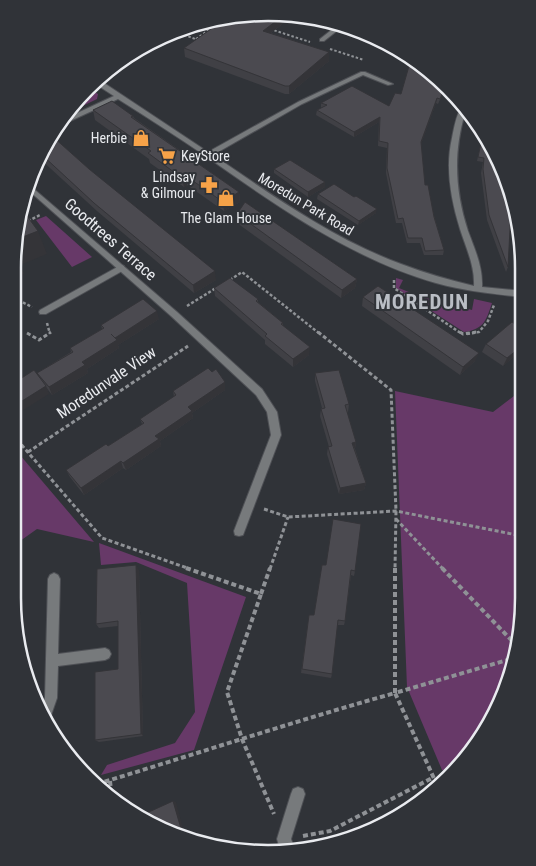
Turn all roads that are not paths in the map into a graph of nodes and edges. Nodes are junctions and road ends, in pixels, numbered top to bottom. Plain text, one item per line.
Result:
1 (334, 31) edge
2 (322, 40) dead end
3 (390, 84) dead end
4 (102, 85) edge
5 (118, 96) junction
6 (462, 115) edge
7 (73, 117) edge
8 (208, 155) junction
9 (34, 191) edge
10 (121, 268) junction
11 (478, 289) junction
12 (515, 294) edge
13 (43, 312) dead end
14 (239, 531) dead end
15 (54, 579) dead end
16 (105, 654) dead end
17 (53, 661) junction
18 (47, 708) edge
19 (298, 794) dead end
20 (286, 844) edge

1 - 2 street
3 - 8 street
4 - 5 street, Moredun Park Road
5 - 7 street
5 - 8 street, Moredun Park Road
6 - 11 street
8 - 11 street, Moredun Park Road
9 - 10 street, Goodtrees Terrace
10 - 13 lane
10 - 14 street, Goodtrees Terrace
11 - 12 street, Moredun Park Road
15 - 17 street
16 - 17 street
17 - 18 street
19 - 20 street

